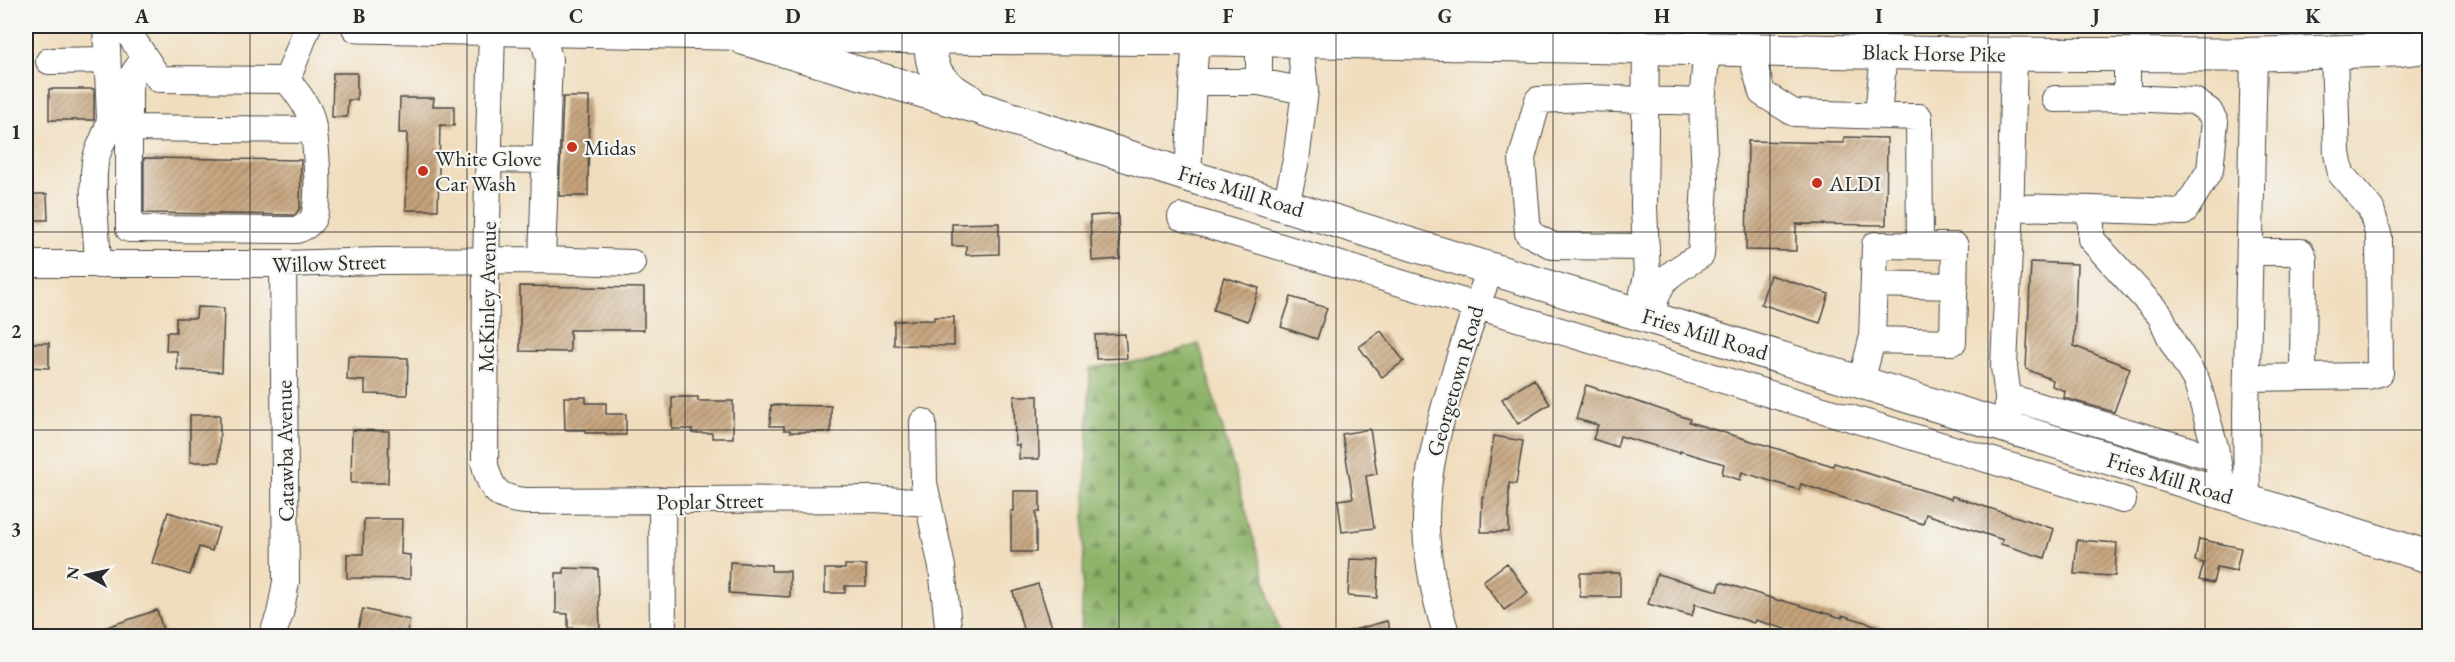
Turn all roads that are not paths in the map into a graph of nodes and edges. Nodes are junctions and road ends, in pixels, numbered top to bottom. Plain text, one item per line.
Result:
1 (106, 26) edge
2 (124, 26) edge
3 (308, 26) edge
4 (358, 26) edge
5 (1545, 26) edge
6 (492, 29) junction
7 (541, 29) junction
8 (925, 31) edge
9 (723, 33) junction
10 (1754, 37) edge
11 (1196, 39) junction
12 (1259, 40) junction
13 (1300, 41) junction
14 (1430, 45) junction
15 (2430, 46) edge
16 (1646, 48) junction
17 (1707, 48) junction
18 (1884, 52) junction
19 (2334, 52) junction
20 (2014, 54) junction
21 (2254, 54) junction
22 (2127, 55) junction
23 (144, 58) junction
24 (107, 60) junction
25 (49, 61) dead end
26 (287, 80) junction
27 (1193, 82) junction
28 (1259, 82) junction
29 (1305, 91) junction
30 (2127, 98) junction
31 (2055, 99) dead end
32 (1646, 101) junction
33 (1702, 102) junction
34 (982, 109) junction
35 (1878, 115) junction
36 (128, 128) junction
37 (314, 130) junction
38 (489, 159) junction
39 (546, 160) junction
40 (1188, 175) junction
41 (1286, 206) junction
42 (2011, 207) junction
43 (2091, 209) junction
44 (1181, 217) dead end
45 (1920, 245) junction
46 (1646, 247) junction
47 (2250, 252) junction
48 (542, 260) junction
49 (486, 261) junction
50 (632, 263) dead end
51 (26, 264) edge
52 (283, 264) junction
53 (98, 265) junction
54 (1491, 268) junction
55 (1874, 284) junction
56 (1955, 286) junction
57 (1476, 306) junction
58 (1645, 315) junction
59 (1872, 340) junction
60 (2303, 377) junction
61 (2247, 378) junction
62 (1861, 382) junction
63 (2008, 397) junction
64 (923, 422) dead end
65 (2007, 427) junction
66 (2217, 458) junction
67 (496, 492) joint
68 (2236, 498) junction
69 (2123, 500) dead end
70 (662, 501) junction
71 (927, 502) junction
72 (2430, 557) edge
73 (272, 636) edge
74 (663, 636) edge
75 (949, 636) edge
76 (1447, 636) edge

1 - 24 street
2 - 23 street
3 - 26 street
4 - 6 highway, Black Horse Pike
5 - 14 highway
6 - 7 highway, Black Horse Pike
6 - 38 street, McKinley Avenue
7 - 9 highway, Black Horse Pike
7 - 39 street
8 - 9 highway, Black Horse Pike
8 - 11 highway, Black Horse Pike
8 - 34 main road, Fries Mill Road
9 - 34 main road, Fries Mill Road
10 - 17 highway, Black Horse Pike
10 - 18 highway, Black Horse Pike
10 - 35 street
11 - 12 highway, Black Horse Pike
11 - 27 street
12 - 13 highway, Black Horse Pike
12 - 28 street
13 - 14 highway, Black Horse Pike
13 - 29 street
14 - 16 highway, Black Horse Pike
15 - 19 highway, Black Horse Pike
16 - 17 highway, Black Horse Pike
16 - 32 street
17 - 33 street
18 - 20 highway, Black Horse Pike
18 - 35 street
19 - 21 highway, Black Horse Pike
19 - 60 street
20 - 22 highway, Black Horse Pike
20 - 42 street
21 - 22 highway, Black Horse Pike
21 - 47 street
22 - 30 street
23 - 26 street
23 - 36 street
24 - 25 street
24 - 53 street
26 - 37 street
27 - 28 street
27 - 40 street
28 - 29 street
29 - 41 street
30 - 31 street
30 - 43 street
32 - 33 street
32 - 46 street
32 - 46 street
33 - 58 street
34 - 40 main road, Fries Mill Road
35 - 45 street
36 - 37 street
36 - 37 street
38 - 39 street
38 - 49 street, McKinley Avenue
39 - 48 street
40 - 41 main road, Fries Mill Road
41 - 54 main road, Fries Mill Road
42 - 43 street
42 - 63 street
43 - 66 street
44 - 57 street, Fries Mill Road
45 - 55 street
45 - 56 street
46 - 58 street
47 - 60 street
47 - 61 street
48 - 49 street, Willow Street
48 - 50 street, Willow Street
49 - 52 street, Willow Street
49 - 67 street, McKinley Avenue
51 - 53 street, Willow Street
52 - 53 street, Willow Street
52 - 73 street, Catawba Avenue
54 - 57 street, Georgetown Road
54 - 58 main road, Fries Mill Road
55 - 56 street
55 - 59 street
56 - 59 street
57 - 69 street, Fries Mill Road
57 - 76 street, Georgetown Road
58 - 62 main road, Fries Mill Road
59 - 62 street
60 - 61 street
61 - 68 street
62 - 65 main road, Fries Mill Road
63 - 65 street
63 - 66 street
64 - 71 street
65 - 68 main road, Fries Mill Road
66 - 68 street
67 - 70 street, Poplar Street
68 - 72 main road, Fries Mill Road
70 - 71 street, Poplar Street
70 - 74 street
71 - 75 street

